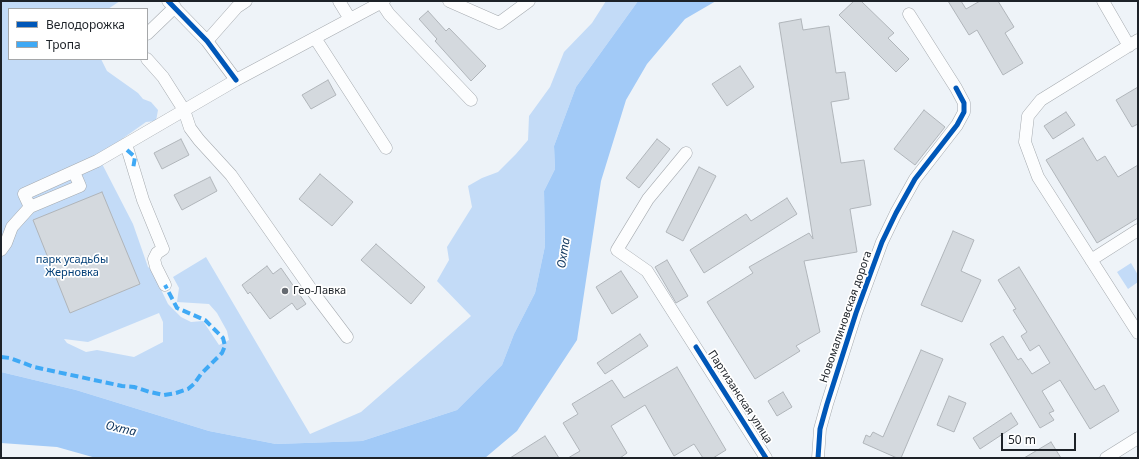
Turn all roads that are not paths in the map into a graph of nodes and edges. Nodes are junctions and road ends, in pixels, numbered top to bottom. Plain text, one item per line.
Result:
1 (246, 1) edge
2 (339, 1) edge
3 (449, 1) edge
4 (529, 1) edge
5 (1103, 1) edge
6 (382, 2) edge
7 (171, 4) edge
8 (909, 14) dead end
9 (350, 19) junction
10 (148, 33) edge
11 (315, 38) junction
12 (206, 41) junction
13 (1133, 43) edge
14 (148, 60) edge
15 (236, 80) junction
16 (471, 100) dead end
17 (184, 110) junction
18 (126, 144) junction
19 (386, 148) dead end
20 (686, 153) dead end
21 (1138, 230) edge
22 (1, 250) edge
23 (1091, 260) junction
24 (165, 285) dead end
25 (1137, 328) edge
26 (347, 337) dead end
27 (1138, 438) edge
28 (766, 458) edge
29 (818, 458) edge
30 (1106, 458) edge

1 - 12 street
2 - 9 street
3 - 4 street
5 - 13 street
6 - 9 street
6 - 16 street
7 - 10 street
7 - 12 street
8 - 29 street, Новомалиновская дорога
9 - 11 street
11 - 15 street
11 - 19 street
12 - 15 street
13 - 23 street
14 - 17 street
15 - 17 street
17 - 18 street
17 - 26 street
18 - 22 street
18 - 24 street
20 - 28 street, Партизанская улица
21 - 23 street
23 - 25 street
27 - 30 street

